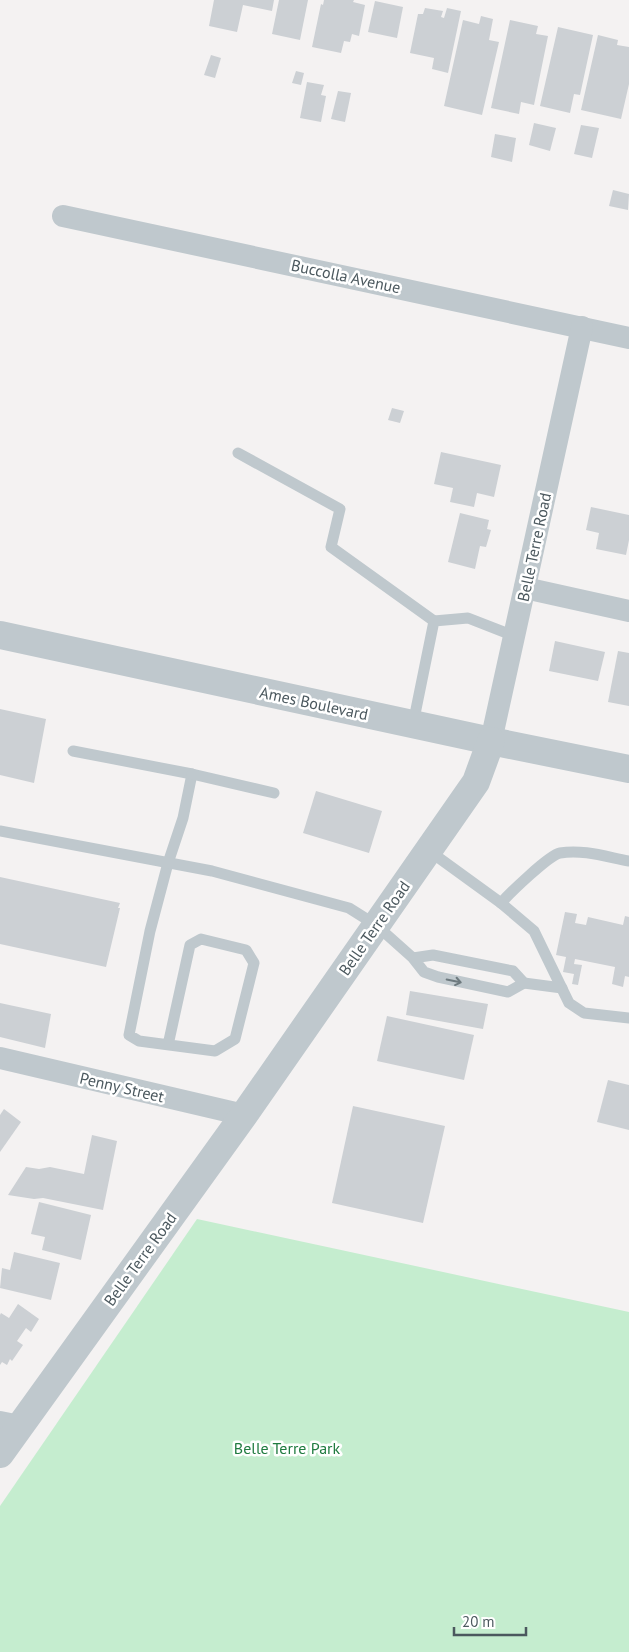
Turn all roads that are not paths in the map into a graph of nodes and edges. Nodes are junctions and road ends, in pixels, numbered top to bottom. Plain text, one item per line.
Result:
1 (63, 216) dead end
2 (582, 327) junction
3 (629, 338) edge
4 (238, 454) dead end
5 (525, 588) junction
6 (629, 611) edge
7 (434, 621) junction
8 (0, 635) edge
9 (514, 636) junction
10 (413, 724) junction
11 (491, 741) junction
12 (73, 751) dead end
13 (629, 769) edge
14 (192, 774) junction
15 (274, 793) dead end
16 (0, 831) edge
17 (428, 850) junction
18 (629, 861) edge
19 (168, 863) junction
20 (501, 903) junction
21 (376, 925) junction
22 (413, 958) junction
23 (524, 983) junction
24 (562, 988) junction
25 (629, 1018) edge
26 (168, 1044) junction
27 (0, 1058) edge
28 (244, 1115) junction
29 (10, 1424) edge
30 (0, 1454) edge

1 - 2 street, Buccolla Avenue
2 - 3 street, Buccolla Avenue
2 - 5 street, Belle Terre Road
4 - 7 lane
5 - 6 street
5 - 9 street, Belle Terre Road
7 - 9 lane
7 - 10 lane
8 - 10 street, Ames Boulevard
9 - 11 street, Belle Terre Road
10 - 11 street, Ames Boulevard
11 - 13 street, Ames Boulevard
11 - 17 street, Belle Terre Road
12 - 14 lane
14 - 15 lane
14 - 19 lane
16 - 19 lane
17 - 20 lane
17 - 21 street, Belle Terre Road
18 - 20 lane
19 - 21 lane
19 - 26 lane
20 - 24 lane
21 - 22 lane
21 - 28 street, Belle Terre Road
22 - 23 lane
22 -> 23 lane
23 - 24 lane
24 - 25 lane
26 - 26 lane
27 - 28 street, Penny Street
28 - 29 street, Belle Terre Road
29 - 30 street, Belle Terre Road

